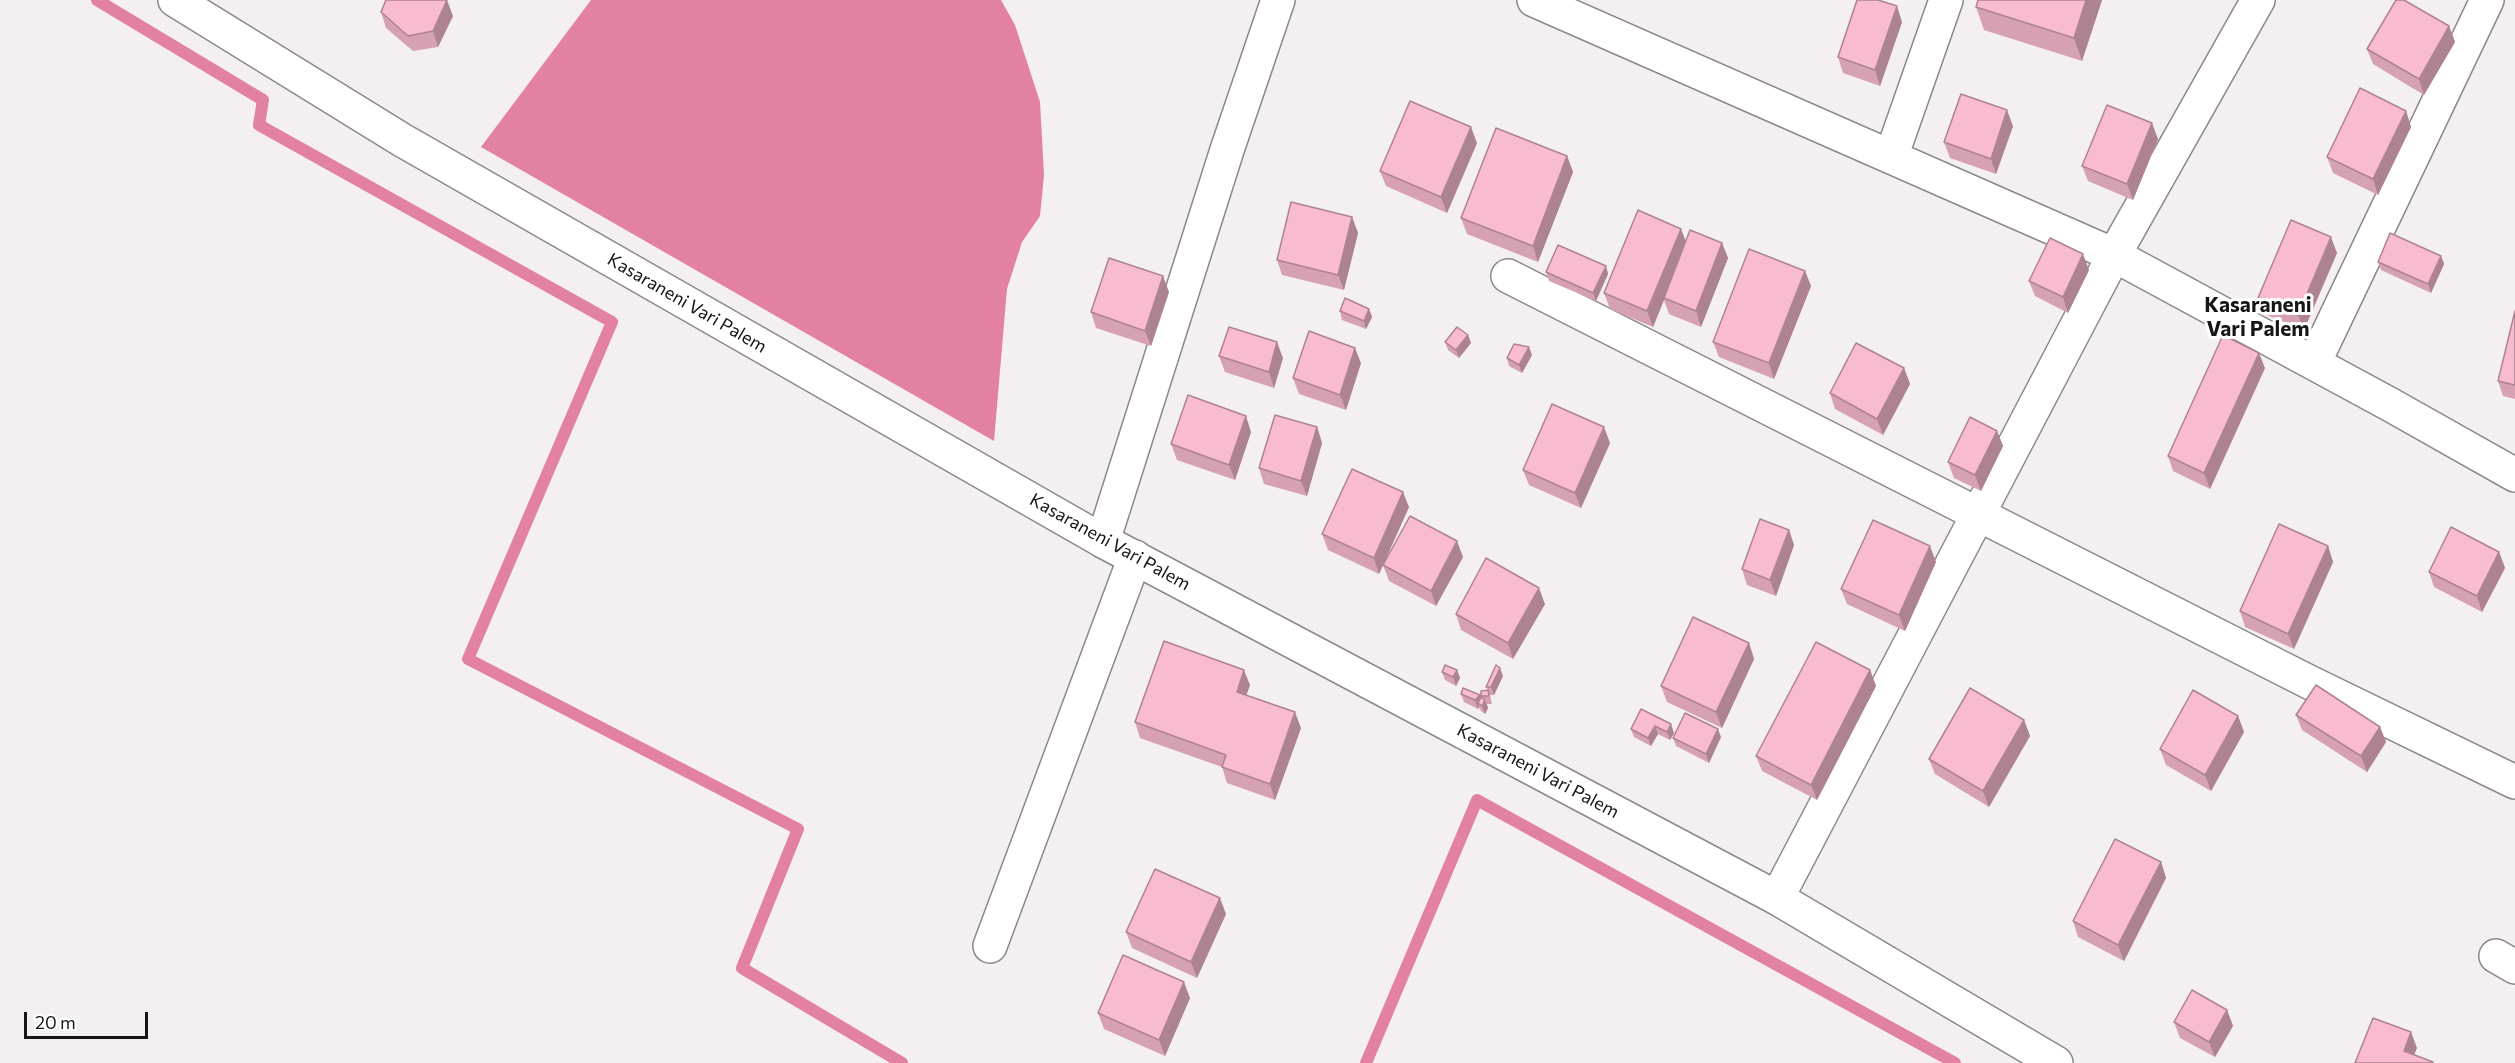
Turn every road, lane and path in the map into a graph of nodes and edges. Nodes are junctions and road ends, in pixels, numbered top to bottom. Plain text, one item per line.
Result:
1 (175, 0) edge
2 (1278, 0) edge
3 (1534, 0) edge
4 (1946, 0) edge
5 (2258, 0) edge
6 (2487, 0) edge
7 (1891, 157) junction
8 (2114, 255) junction
9 (1508, 276) dead end
10 (2314, 363) junction
11 (2515, 475) edge
12 (1977, 515) junction
13 (1103, 541) junction
14 (1135, 557) junction
15 (2515, 782) edge
16 (1777, 898) junction
17 (990, 946) dead end
18 (2056, 1063) edge

1 - 13 street, Kasaraneni Vari Palem
2 - 13 street
3 - 7 street
4 - 7 street
5 - 8 street
6 - 10 street
7 - 8 street
8 - 10 street
8 - 12 street
9 - 12 street
10 - 11 street
12 - 15 street
12 - 16 street
13 - 14 street, Kasaraneni Vari Palem
14 - 16 street, Kasaraneni Vari Palem
14 - 17 street
16 - 18 street, Kasaraneni Vari Palem

